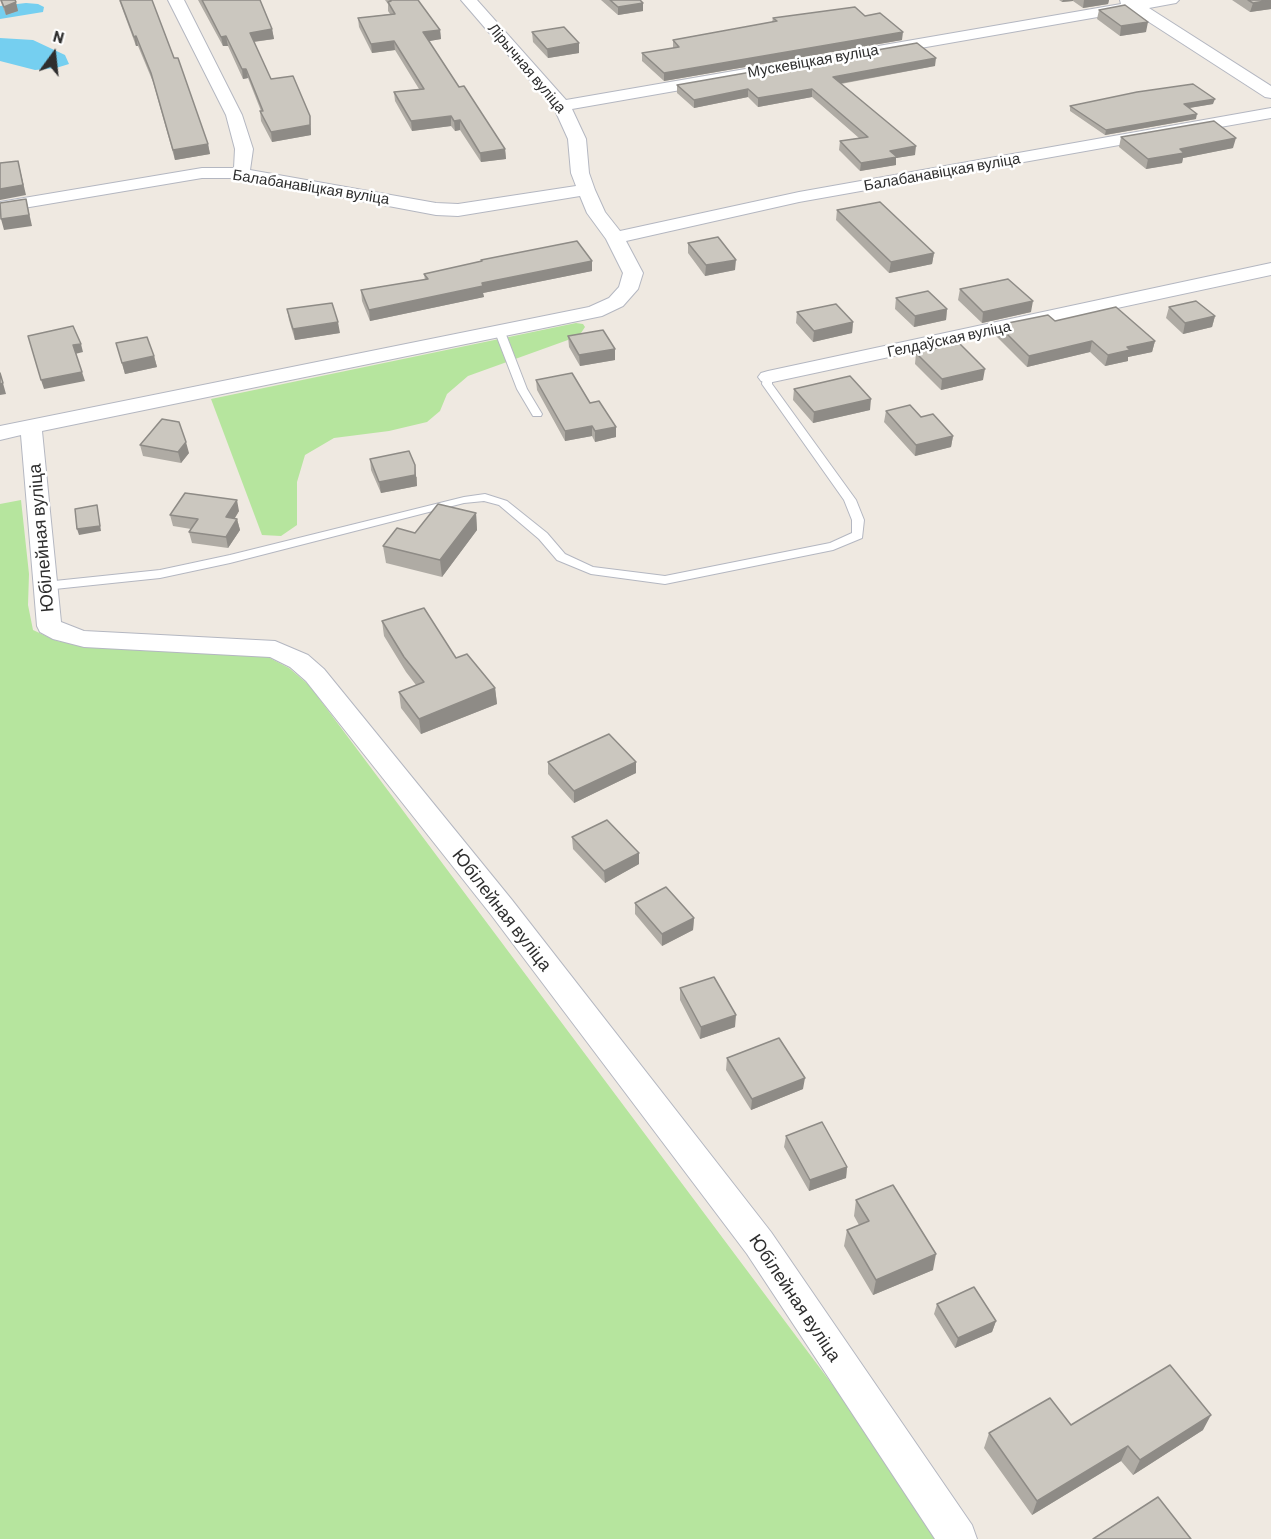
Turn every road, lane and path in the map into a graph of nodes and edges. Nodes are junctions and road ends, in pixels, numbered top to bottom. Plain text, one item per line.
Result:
1 (176, 0) edge
2 (469, 0) edge
3 (1171, 0) edge
4 (1131, 3) edge
5 (1271, 93) edge
6 (562, 106) junction
7 (1271, 113) edge
8 (240, 173) junction
9 (585, 190) junction
10 (0, 207) edge
11 (615, 238) junction
12 (1271, 269) edge
13 (500, 332) junction
14 (768, 377) joint
15 (537, 414) dead end
16 (31, 428) junction
17 (0, 433) edge
18 (45, 585) junction
19 (958, 1539) edge

1 - 8 street
2 - 6 street, Лірычная вуліца
3 - 4 street, Мускевіцкая вуліца
4 - 5 street
4 - 6 street, Мускевіцкая вуліца
6 - 9 street, Лірычная вуліца
7 - 11 street, Балабанавіцкая вуліца
8 - 9 street, Балабанавіцкая вуліца
8 - 10 street, Балабанавіцкая вуліца
9 - 11 street, Лірычная вуліца
11 - 13 street, Лірычная вуліца
12 - 14 street, Гелдаўская вуліца
13 - 15 lane
13 - 16 street
14 - 18 lane
16 - 17 street
16 - 18 street, Юбілейная вуліца
18 - 19 street, Юбілейная вуліца

